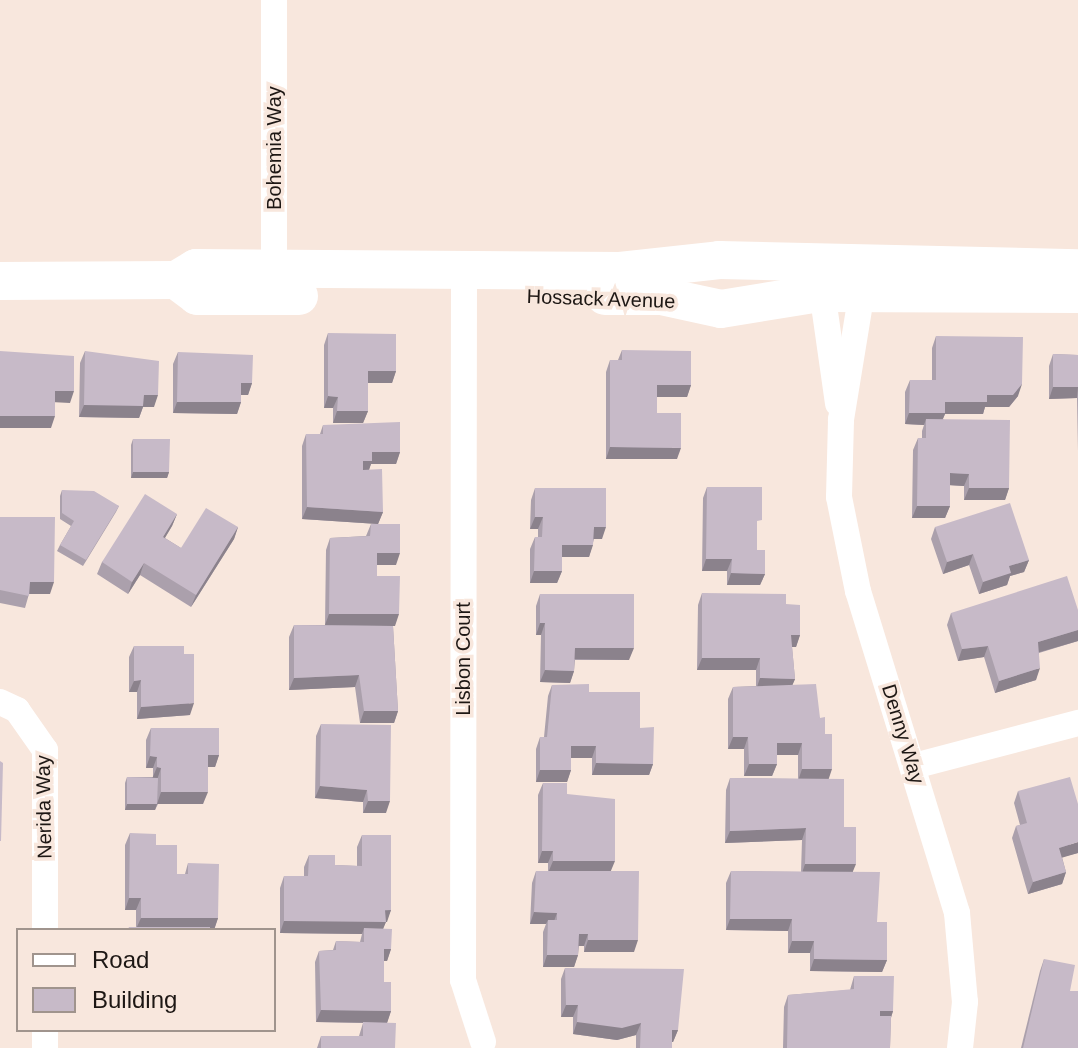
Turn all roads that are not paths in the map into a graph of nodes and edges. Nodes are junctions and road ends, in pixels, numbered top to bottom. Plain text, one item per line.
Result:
1 (274, 0) edge
2 (1078, 268) edge
3 (820, 278) junction
4 (864, 278) junction
5 (0, 281) edge
6 (274, 282) junction
7 (464, 284) junction
8 (1078, 294) edge
9 (841, 420) junction
10 (0, 702) edge
11 (1078, 723) edge
12 (914, 766) junction
13 (45, 928) edge
14 (483, 1042) dead end
15 (960, 1048) edge

1 - 6 street, Bohemia Way
2 - 4 main road, Hossack Avenue
3 - 4 main road, Hossack Avenue
3 - 7 main road, Hossack Avenue
3 - 9 street, Denny Way
4 - 8 main road, Hossack Avenue
4 - 9 street, Denny Way
5 - 6 main road, Hossack Avenue
6 - 7 main road, Hossack Avenue
7 - 14 street, Lisbon Court
9 - 12 street, Denny Way
10 - 13 street, Nerida Way
11 - 12 street
12 - 15 street, Denny Way

